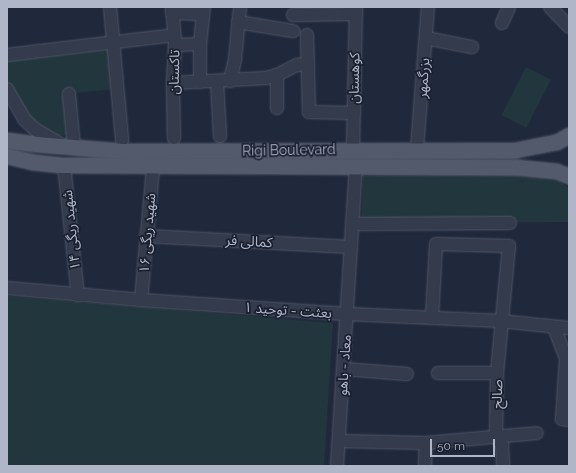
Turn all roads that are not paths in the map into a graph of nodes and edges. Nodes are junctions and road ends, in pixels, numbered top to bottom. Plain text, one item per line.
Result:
1 (110, 7) edge
2 (240, 7) edge
3 (428, 7) edge
4 (509, 7) edge
5 (550, 7) edge
6 (172, 10) edge
7 (203, 11) edge
8 (356, 11) edge
9 (293, 15) dead end
10 (238, 22) junction
11 (502, 23) dead end
12 (569, 27) edge
13 (293, 31) dead end
14 (306, 35) dead end
15 (426, 38) junction
16 (175, 40) junction
17 (113, 43) junction
18 (200, 44) junction
19 (472, 47) dead end
20 (7, 55) edge
21 (308, 64) junction
22 (278, 75) junction
23 (224, 81) junction
24 (200, 82) junction
25 (173, 83) junction
26 (7, 89) edge
27 (69, 94) dead end
28 (277, 108) dead end
29 (354, 113) junction
30 (567, 135) edge
31 (220, 136) dead end
32 (174, 138) dead end
33 (7, 140) edge
34 (122, 140) dead end
35 (69, 147) junction
36 (353, 149) junction
37 (417, 149) junction
38 (7, 156) edge
39 (64, 166) junction
40 (153, 167) junction
41 (356, 167) junction
42 (569, 176) edge
43 (510, 223) dead end
44 (353, 224) junction
45 (146, 236) junction
46 (351, 247) junction
47 (7, 288) edge
48 (78, 295) junction
49 (141, 300) junction
50 (347, 314) junction
51 (432, 318) junction
52 (501, 321) junction
53 (554, 327) junction
54 (569, 328) edge
55 (344, 369) junction
56 (438, 373) dead end
57 (497, 373) junction
58 (407, 374) dead end
59 (569, 420) edge
60 (538, 433) dead end
61 (496, 437) junction
62 (339, 441) junction
63 (426, 443) junction
64 (337, 466) edge
65 (425, 466) edge
66 (503, 466) edge

1 - 17 street
2 - 10 street
3 - 15 street, بزرگمهر
4 - 11 street
5 - 12 street
6 - 7 street
6 - 16 street, تاکستان
7 - 18 street
8 - 9 street
8 - 29 street, کوهستان
10 - 13 street
10 - 23 street
14 - 21 street
15 - 19 street
15 - 37 street, بزرگمهر
16 - 17 street
16 - 18 street
16 - 25 street, تاکستان
17 - 20 street
17 - 34 street
18 - 24 street
21 - 22 street
21 - 29 street
22 - 23 street
22 - 28 street
23 - 24 street
23 - 31 street
24 - 25 street
25 - 32 street, تاکستان
26 - 35 street
27 - 35 street
29 - 36 street, کوهستان
30 - 37 main road, Rigi Boulevard
33 - 35 main road, Rigi Boulevard
35 - 36 main road, Rigi Boulevard
36 - 37 main road, Rigi Boulevard
38 - 39 main road, Rigi Boulevard
39 - 40 main road, Rigi Boulevard
39 - 48 street, شهید ریگی ۱۴
40 - 41 main road, Rigi Boulevard
40 - 45 street, شهید ریگی ۱۶
41 - 42 main road, Rigi Boulevard
41 - 44 street, معاد - باهو
43 - 44 street
44 - 46 street, معاد - باهو
45 - 46 street, کمالی فر
45 - 49 street, شهید ریگی ۱۶
46 - 50 street, معاد - باهو
47 - 48 street, بعثت - توحید ۱
48 - 49 street, بعثت - توحید ۱
49 - 50 street, بعثت - توحید ۱
50 - 51 street, بعثت - توحید ۱
50 - 55 street, معاد - باهو
51 - 52 street, بعثت - توحید ۱
51 - 52 street, صالح
52 - 53 street, بعثت - توحید ۱
52 - 57 street, صالح
53 - 54 street, بعثت - توحید ۱
53 - 59 street
55 - 58 street
55 - 62 street, معاد - باهو
56 - 57 street
57 - 61 street, صالح
60 - 61 street
61 - 63 street
61 - 66 street, صالح
62 - 63 street
62 - 64 street, معاد - باهو
63 - 65 street

